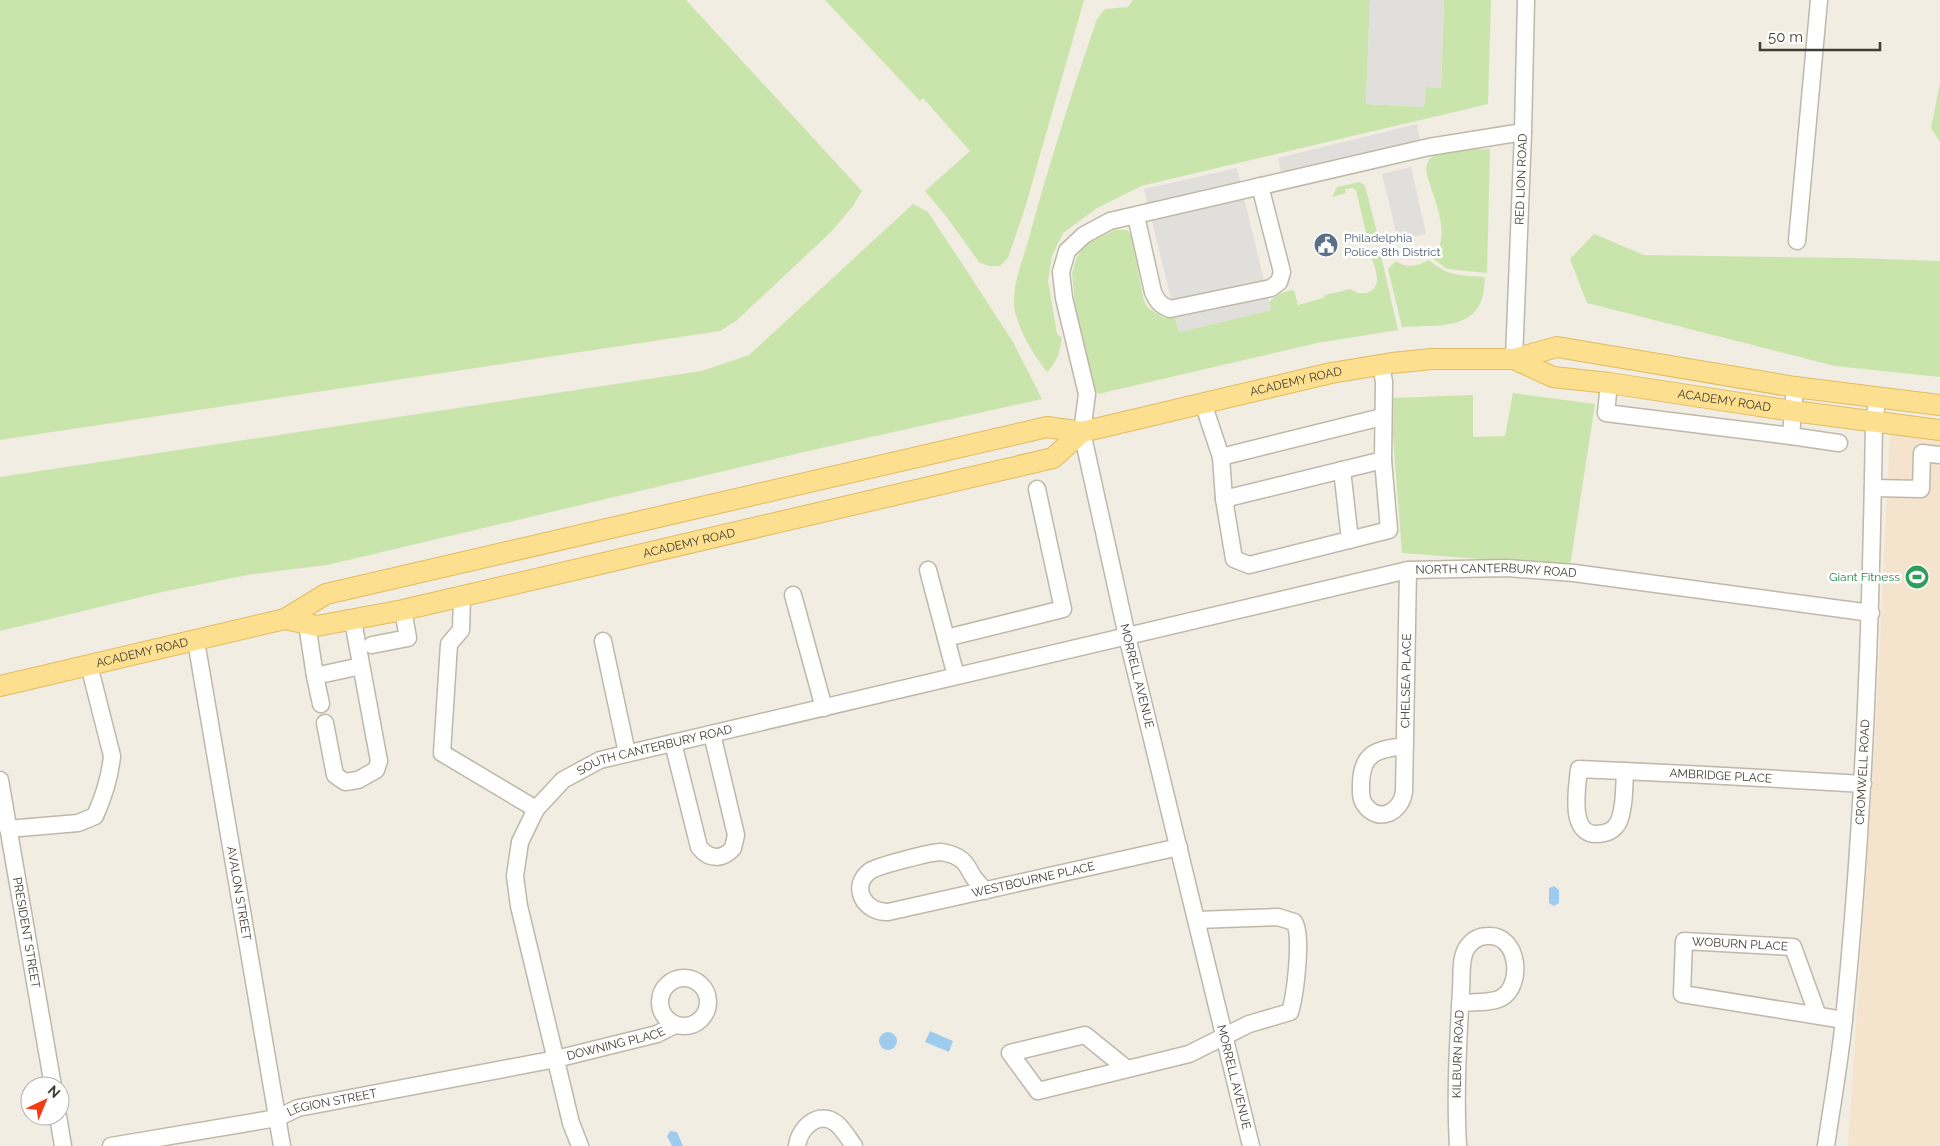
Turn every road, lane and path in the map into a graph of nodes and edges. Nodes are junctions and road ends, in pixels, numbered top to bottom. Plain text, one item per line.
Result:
1 (1526, 0) edge
2 (1819, 0) edge
3 (1523, 132) junction
4 (1260, 186) junction
5 (1136, 216) junction
6 (1797, 241) dead end
7 (1514, 359) junction
8 (1380, 365) junction
9 (1609, 383) junction
10 (1795, 387) junction
11 (1878, 397) junction
12 (1203, 403) junction
13 (1940, 405) edge
14 (1793, 411) junction
15 (1382, 418) junction
16 (1874, 421) junction
17 (1940, 430) edge
18 (1082, 432) junction
19 (1791, 436) junction
20 (1839, 443) dead end
21 (1940, 455) edge
22 (1221, 458) junction
23 (1383, 460) junction
24 (1342, 470) junction
25 (1873, 488) junction
26 (1037, 489) dead end
27 (1224, 499) junction
28 (1350, 540) junction
29 (928, 570) dead end
30 (1408, 570) junction
31 (793, 594) dead end
32 (462, 597) junction
33 (403, 610) junction
34 (1871, 613) junction
35 (285, 619) junction
36 (353, 621) junction
37 (307, 624) junction
38 (1127, 636) junction
39 (946, 638) junction
40 (196, 640) junction
41 (603, 641) dead end
42 (372, 644) dead end
43 (89, 665) junction
44 (361, 666) junction
45 (315, 676) junction
46 (956, 676) junction
47 (0, 686) edge
48 (321, 704) dead end
49 (824, 708) junction
50 (325, 722) dead end
51 (712, 734) junction
52 (673, 742) junction
53 (1405, 746) junction
54 (627, 753) junction
55 (1625, 771) junction
56 (0, 780) edge
57 (1863, 784) junction
58 (536, 808) junction
59 (8, 829) junction
60 (1179, 847) junction
61 (985, 891) junction
62 (1197, 920) junction
63 (1460, 1003) junction
64 (1818, 1016) junction
65 (1844, 1020) junction
66 (675, 1025) dead end
67 (1224, 1038) junction
68 (556, 1060) junction
69 (1128, 1069) junction
70 (51, 1076) edge
71 (277, 1118) junction
72 (60, 1126) edge
73 (63, 1146) edge
74 (110, 1146) edge
75 (282, 1146) edge
76 (580, 1146) edge
77 (797, 1146) edge
78 (854, 1146) edge
79 (1251, 1146) edge
80 (1458, 1146) edge
81 (1826, 1146) edge

1 - 3 street, RED LION ROAD
2 - 6 street
3 - 4 street, MORRELL AVENUE
3 - 7 street, RED LION ROAD
4 - 5 street, MORRELL AVENUE
4 - 5 street
5 - 18 street, MORRELL AVENUE
7 - 8 main road, ACADEMY ROAD
7 - 9 main road, ACADEMY ROAD
7 - 10 main road, ACADEMY ROAD
8 - 12 main road, ACADEMY ROAD
8 - 15 street
9 - 14 main road, ACADEMY ROAD
9 - 19 street
10 - 11 main road, ACADEMY ROAD
10 - 14 street
11 - 13 main road, ACADEMY ROAD
11 - 16 street, CROMWELL ROAD
12 - 18 main road, ACADEMY ROAD
12 - 22 street
14 - 16 main road, ACADEMY ROAD
14 - 19 street
15 - 22 street
15 - 23 street
16 - 17 main road, ACADEMY ROAD
16 - 25 street, CROMWELL ROAD
18 - 32 main road, ACADEMY ROAD
18 - 35 main road, ACADEMY ROAD
18 - 38 street, MORRELL AVENUE
19 - 20 street
21 - 25 street
22 - 27 street
23 - 24 street
23 - 28 street
24 - 27 street
24 - 28 street
25 - 34 street, CROMWELL ROAD
26 - 39 street
27 - 28 street
29 - 39 street
30 - 34 street, NORTH CANTERBURY ROAD
30 - 38 street, NORTH CANTERBURY ROAD
30 - 53 street, CHELSEA PLACE
31 - 49 street
32 - 33 main road, ACADEMY ROAD
32 - 58 street
33 - 36 main road, ACADEMY ROAD
33 - 42 street
34 - 57 street, CROMWELL ROAD
35 - 37 main road, ACADEMY ROAD
35 - 40 main road, ACADEMY ROAD
36 - 37 main road, ACADEMY ROAD
36 - 44 street
37 - 45 street
38 - 46 street, SOUTH CANTERBURY ROAD
38 - 60 street, MORRELL AVENUE
39 - 46 street
40 - 43 main road, ACADEMY ROAD
40 - 71 street, AVALON STREET
41 - 54 street
43 - 47 main road, ACADEMY ROAD
43 - 59 street
44 - 45 street
44 - 50 street
45 - 48 street
46 - 49 street, SOUTH CANTERBURY ROAD
49 - 51 street, SOUTH CANTERBURY ROAD
51 - 52 street, SOUTH CANTERBURY ROAD
51 - 52 street
52 - 54 street, SOUTH CANTERBURY ROAD
53 - 53 street, CHELSEA PLACE
54 - 58 street, SOUTH CANTERBURY ROAD
55 - 55 street, AMBRIDGE PLACE
55 - 57 street, AMBRIDGE PLACE
56 - 59 street, PRESIDENT STREET
57 - 65 street, CROMWELL ROAD
58 - 68 street, SOUTH CANTERBURY ROAD
59 - 70 street, PRESIDENT STREET
60 - 61 street, WESTBOURNE PLACE
60 - 62 street, MORRELL AVENUE
61 - 61 street, WESTBOURNE PLACE
62 - 67 street, MORRELL AVENUE
62 - 67 street
63 - 63 street, KILBURN ROAD
63 - 80 street, KILBURN ROAD
64 - 64 street, WOBURN PLACE
64 - 65 street, WOBURN PLACE
65 - 81 street, CROMWELL ROAD
66 - 68 street, DOWNING PLACE
67 - 69 street
67 - 79 street, MORRELL AVENUE
68 - 71 street, LEGION STREET
68 - 76 street, SOUTH CANTERBURY ROAD
69 - 69 street
71 - 74 street, LEGION STREET
71 - 75 street, AVALON STREET
72 - 73 street
77 - 78 street

